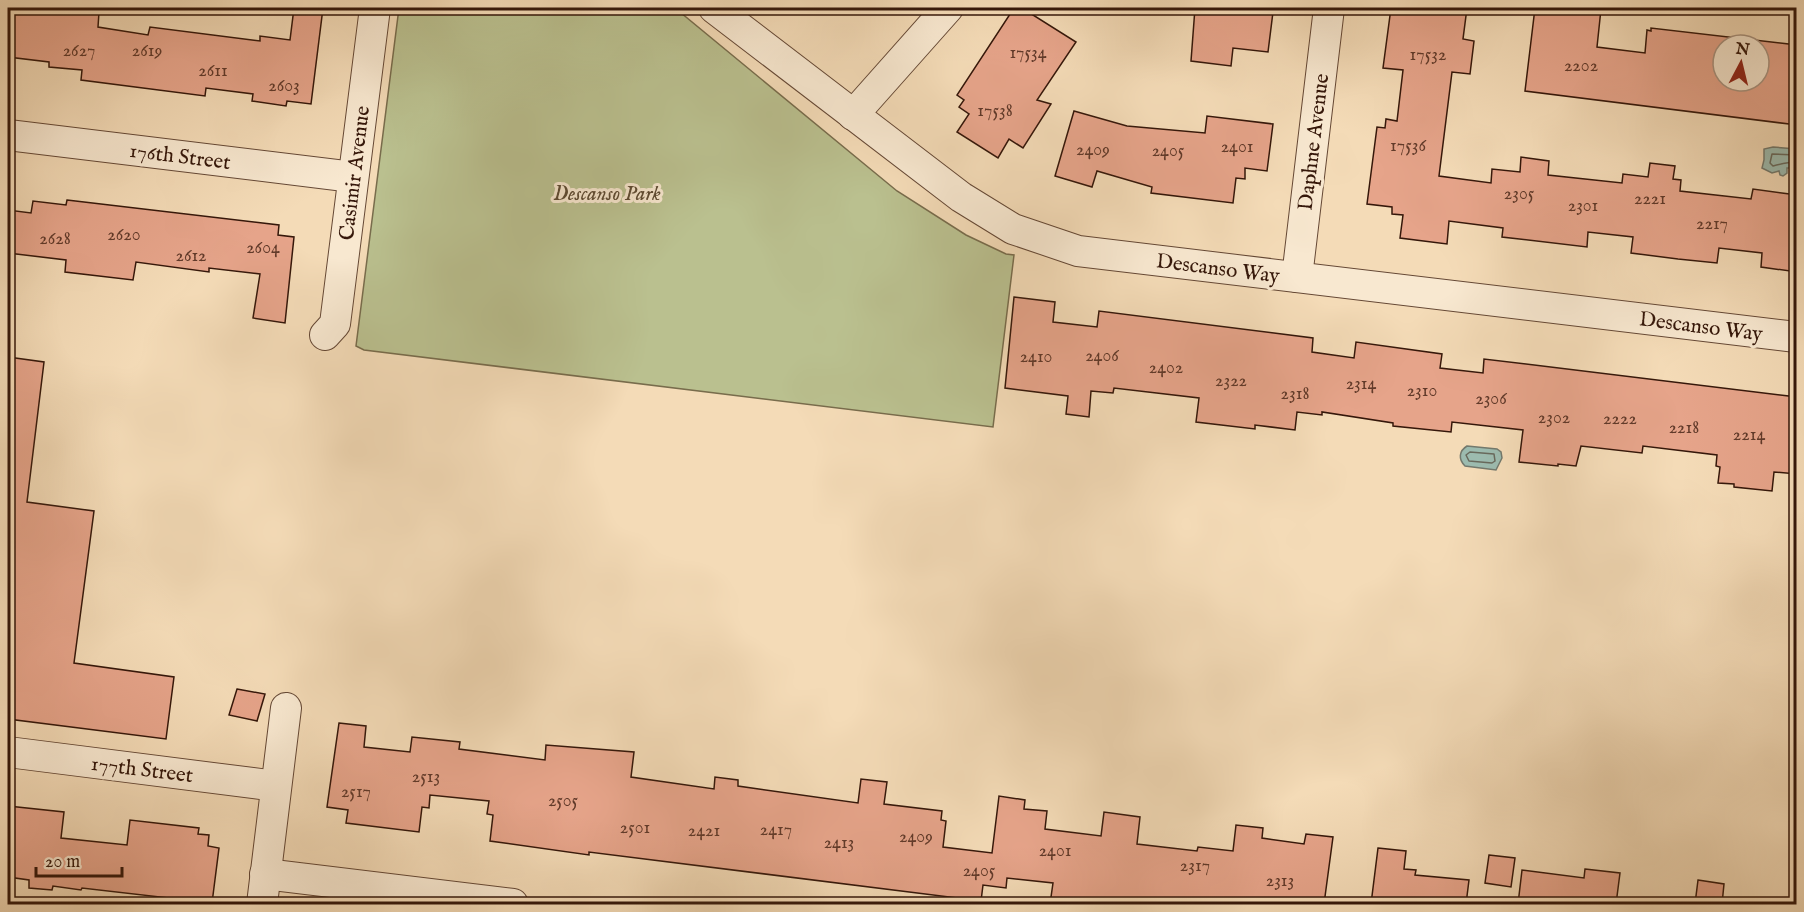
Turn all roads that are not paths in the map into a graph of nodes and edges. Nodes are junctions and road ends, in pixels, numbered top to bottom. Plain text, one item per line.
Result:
1 (375, 8) edge
2 (714, 8) edge
3 (948, 8) edge
4 (1329, 8) edge
5 (853, 115) junction
6 (8, 135) edge
7 (353, 177) junction
8 (1297, 277) junction
9 (325, 335) dead end
10 (1797, 337) edge
11 (286, 708) dead end
12 (8, 752) edge
13 (276, 786) junction
14 (265, 874) junction
15 (262, 904) edge
16 (513, 904) edge

1 - 7 street, Casimir Avenue
2 - 5 street, Descanso Way
3 - 5 street
4 - 8 street, Daphne Avenue
5 - 8 street, Descanso Way
6 - 7 street, 176th Street
7 - 9 street, Casimir Avenue
8 - 10 street, Descanso Way
11 - 13 street
12 - 13 street, 177th Street
13 - 14 street
14 - 15 street
14 - 16 street

